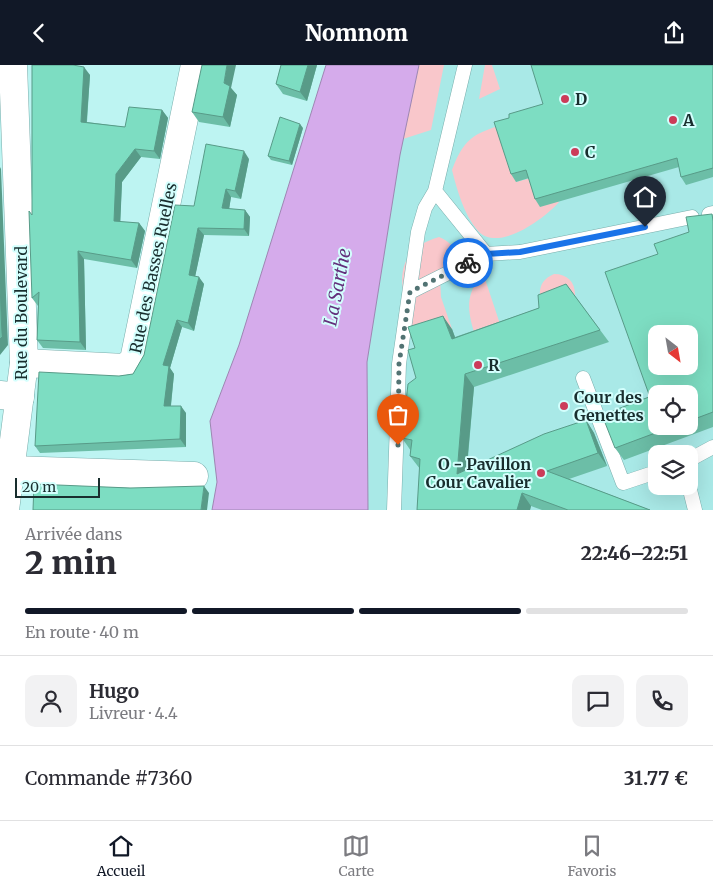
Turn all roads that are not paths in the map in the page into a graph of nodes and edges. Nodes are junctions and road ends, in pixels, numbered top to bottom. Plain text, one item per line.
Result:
1 (12, 65) edge
2 (195, 65) edge
3 (465, 65) edge
4 (7, 113) edge
5 (435, 191) junction
6 (692, 217) edge
7 (486, 254) junction
8 (410, 292) junction
9 (24, 363) junction
10 (583, 378) dead end
11 (10, 396) edge
12 (713, 447) edge
13 (698, 455) edge
14 (12, 470) junction
15 (648, 475) edge
16 (194, 476) dead end
17 (691, 495) edge
18 (5, 510) edge
19 (394, 510) edge
20 (695, 510) edge

1 - 4 street, Rue du Boulevard
2 - 9 street, Rue des Basses Ruelles
3 - 5 lane
4 - 9 street, Rue du Boulevard
5 - 7 lane
5 - 8 lane
6 - 7 lane
7 - 8 lane
8 - 19 lane
9 - 11 street, Rue du Boulevard
10 - 15 lane
11 - 14 street, Rue du Boulevard
12 - 13 lane
14 - 16 street
14 - 18 street, Rue du Boulevard
17 - 20 lane

